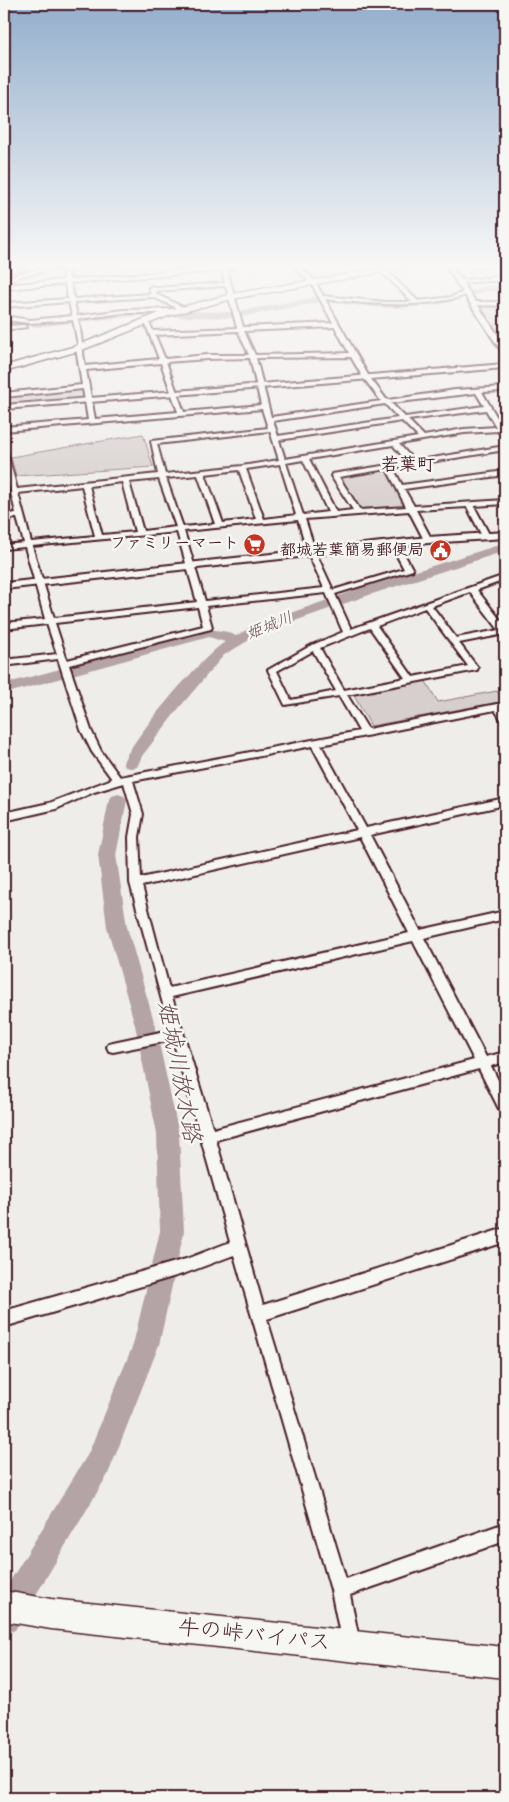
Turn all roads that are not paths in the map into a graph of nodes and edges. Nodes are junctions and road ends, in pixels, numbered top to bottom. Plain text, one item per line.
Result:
1 (64, 352) edge
2 (80, 352) edge
3 (159, 352) edge
4 (251, 352) edge
5 (350, 352) edge
6 (352, 355) junction
7 (253, 357) junction
8 (163, 362) junction
9 (505, 366) edge
10 (84, 368) junction
11 (4, 369) edge
12 (365, 376) junction
13 (260, 386) junction
14 (86, 387) junction
15 (505, 389) edge
16 (478, 390) junction
17 (174, 392) junction
18 (4, 395) edge
19 (87, 400) junction
20 (386, 402) junction
21 (265, 406) junction
22 (4, 407) edge
23 (489, 408) junction
24 (182, 414) junction
25 (270, 419) junction
26 (404, 419) junction
27 (92, 422) junction
28 (503, 428) edge
29 (4, 429) edge
30 (273, 429) junction
31 (505, 437) edge
32 (276, 438) junction
33 (422, 438) junction
34 (395, 443) junction
35 (505, 448) edge
36 (4, 452) edge
37 (305, 458) junction
38 (282, 461) junction
39 (412, 463) junction
40 (389, 467) junction
41 (242, 468) junction
42 (201, 472) junction
43 (505, 473) edge
44 (162, 476) junction
45 (125, 480) junction
46 (85, 484) junction
47 (400, 487) junction
48 (15, 491) junction
49 (505, 502) edge
50 (469, 504) junction
51 (411, 509) junction
52 (358, 512) junction
53 (333, 514) junction
54 (22, 515) junction
55 (4, 517) edge
56 (302, 517) junction
57 (261, 522) junction
58 (220, 526) junction
59 (180, 530) junction
60 (140, 534) junction
61 (505, 535) edge
62 (486, 536) junction
63 (99, 538) junction
64 (428, 540) junction
65 (394, 543) junction
66 (28, 545) junction
67 (4, 547) edge
68 (312, 553) junction
69 (190, 566) junction
70 (505, 577) edge
71 (38, 583) junction
72 (4, 586) edge
73 (472, 589) junction
74 (330, 592) junction
75 (200, 604) junction
76 (428, 605) junction
77 (50, 621) junction
78 (372, 625) junction
79 (4, 626) edge
80 (348, 633) junction
81 (454, 640) junction
82 (315, 647) junction
83 (65, 662) junction
84 (4, 663) edge
85 (411, 681) junction
86 (342, 692) junction
87 (505, 719) edge
88 (365, 733) junction
89 (315, 743) junction
90 (123, 781) junction
91 (505, 801) edge
92 (4, 817) edge
93 (363, 832) junction
94 (136, 883) junction
95 (505, 915) edge
96 (417, 936) junction
97 (164, 994) junction
98 (175, 1034) junction
99 (113, 1047) dead end
100 (505, 1057) edge
101 (482, 1063) junction
102 (505, 1108) edge
103 (208, 1136) junction
104 (505, 1235) edge
105 (239, 1246) junction
106 (258, 1314) junction
107 (4, 1319) edge
108 (505, 1532) edge
109 (340, 1590) junction
110 (4, 1606) edge
111 (351, 1648) junction
112 (505, 1663) edge

1 - 11 main road
2 - 10 street
3 - 8 street
4 - 7 street
5 - 6 street
6 - 7 street
6 - 12 street
7 - 8 street
7 - 13 street
8 - 10 street
8 - 17 street
9 - 12 street
10 - 14 street
12 - 13 street
12 - 20 street
13 - 17 street
13 - 21 street
14 - 18 street
14 - 19 street
15 - 16 street
16 - 20 street
16 - 23 street
17 - 19 street
17 - 24 street
19 - 22 street
19 - 27 street
20 - 25 street
20 - 26 street
21 - 24 street
21 - 25 street
23 - 26 street
23 - 28 street
24 - 27 street
25 - 30 street
26 - 32 street
26 - 33 street
27 - 29 street
28 - 31 street
28 - 33 street
30 - 32 street
30 - 44 street
32 - 38 street
33 - 34 street
34 - 37 street
34 - 39 street
35 - 39 street
36 - 48 street
37 - 38 street
37 - 53 street
38 - 41 street
38 - 56 street
39 - 40 street
40 - 47 street
40 - 52 street
41 - 42 street
41 - 57 street
42 - 44 street
42 - 58 street
43 - 47 street
44 - 45 street
44 - 59 street
45 - 46 street
45 - 60 street
46 - 48 street
46 - 63 street
47 - 51 street
48 - 54 street
49 - 50 street
50 - 51 street
50 - 62 street
51 - 52 street
51 - 64 street
52 - 53 street
53 - 56 street
54 - 55 street
54 - 66 street
56 - 57 street
56 - 68 street
57 - 58 street
58 - 59 street
59 - 60 street
59 - 69 street
60 - 63 street
61 - 62 street
62 - 64 street
63 - 66 street
64 - 65 street
65 - 68 street
65 - 74 street
66 - 67 street
66 - 71 street
68 - 69 street
68 - 74 street
69 - 71 street
69 - 75 street
70 - 73 street
71 - 72 street
71 - 77 street
73 - 76 street
73 - 81 street
74 - 75 street
74 - 80 street
75 - 77 street
75 - 83 street
76 - 78 street
76 - 81 street
77 - 79 street
77 - 83 street
78 - 80 street
78 - 85 street
80 - 82 street
81 - 85 street
82 - 86 street
82 - 86 street
83 - 84 street
83 - 90 street
85 - 86 street
86 - 88 street
87 - 88 street
88 - 89 street
89 - 90 street
89 - 93 street
90 - 92 street
90 - 94 street
91 - 93 street
93 - 94 street
93 - 96 street
94 - 97 street
95 - 96 street
96 - 97 street
96 - 101 street
97 - 98 street
98 - 99 street
98 - 103 street
100 - 101 street
101 - 102 street
101 - 103 street
103 - 105 street
104 - 106 street
105 - 106 street
105 - 107 street
106 - 109 street
108 - 109 street
109 - 111 street
110 - 111 highway, 牛の峠バイパス
111 - 112 highway, 牛の峠バイパス

